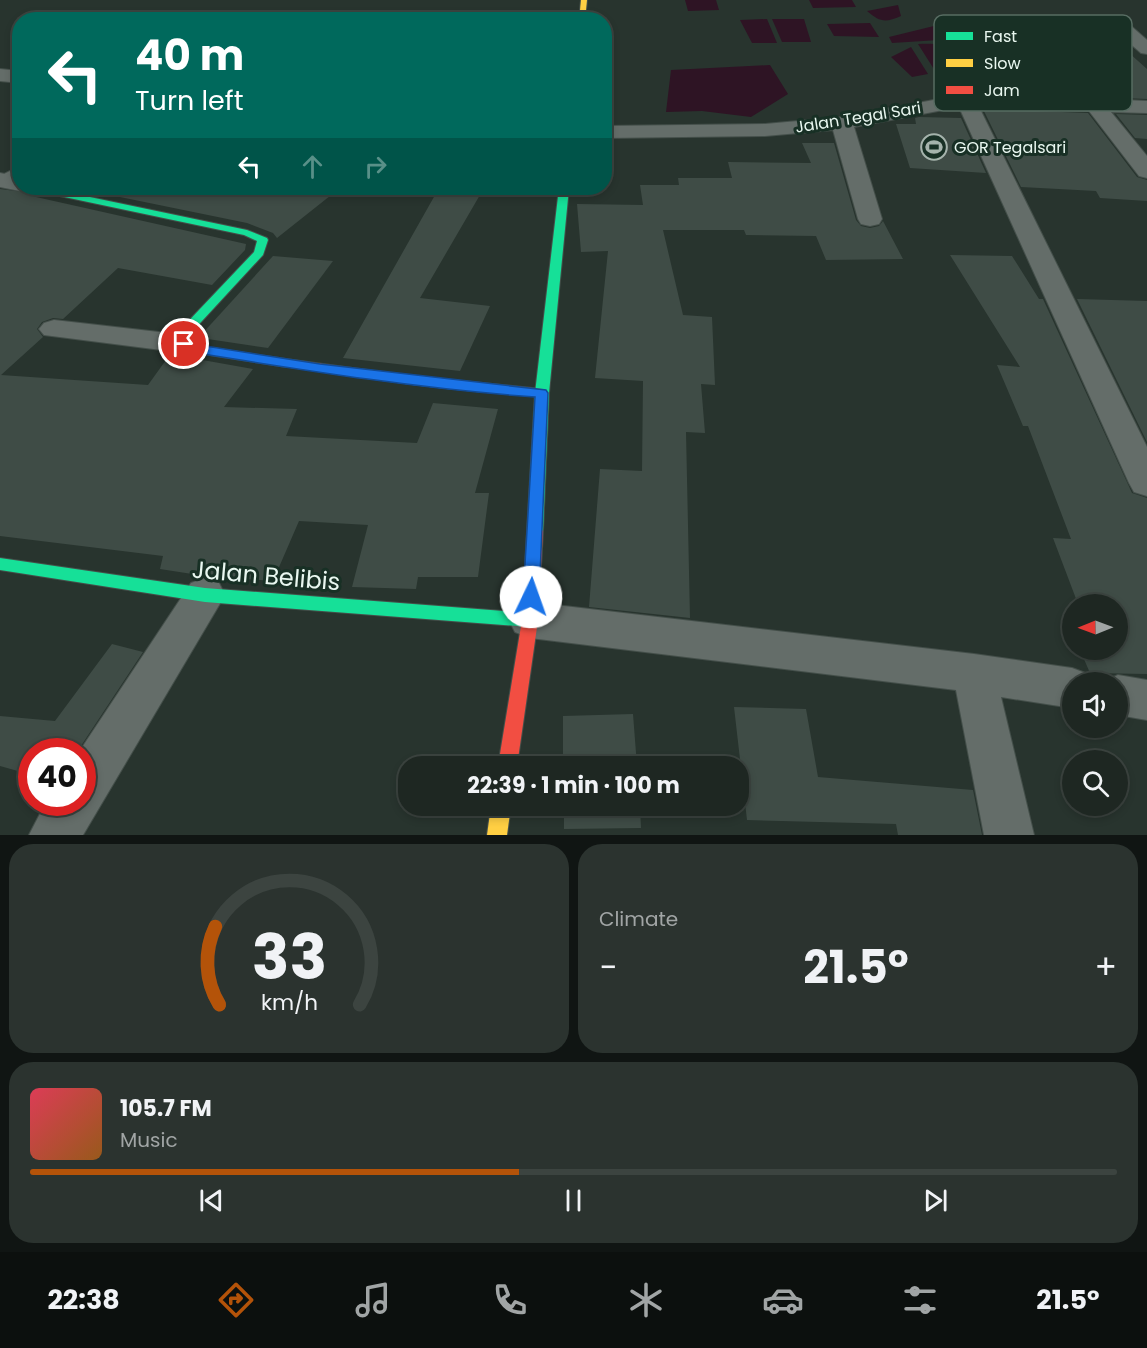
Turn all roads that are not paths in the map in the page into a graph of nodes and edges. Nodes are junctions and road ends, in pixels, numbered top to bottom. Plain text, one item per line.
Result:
1 (1132, 36) edge
2 (1147, 49) edge
3 (934, 106) edge
4 (1132, 106) edge
5 (1147, 107) edge
6 (971, 111) edge
7 (1099, 111) edge
8 (842, 123) junction
9 (612, 132) edge
10 (1147, 171) edge
11 (69, 195) edge
12 (563, 195) edge
13 (870, 219) dead end
14 (54, 329) dead end
15 (184, 344) junction
16 (542, 393) junction
17 (1147, 483) edge
18 (0, 564) edge
19 (205, 595) junction
20 (530, 620) junction
21 (974, 673) junction
22 (1062, 686) edge
23 (1128, 697) edge
24 (1147, 700) edge
25 (509, 756) edge
26 (96, 768) edge
27 (66, 816) edge
28 (499, 816) edge
29 (54, 835) edge
30 (496, 835) edge
31 (1010, 835) edge

1 - 2 street
3 - 8 street, Jalan Tegal Sari
4 - 5 street, Jalan Tegal Sari
6 - 17 street
7 - 10 street
8 - 9 street, Jalan Tegal Sari
8 - 13 street
11 - 15 street
12 - 16 street
14 - 15 street
15 - 16 street
16 - 20 street
18 - 19 street, Jalan Belibis
19 - 20 street, Jalan Belibis
19 - 26 street
20 - 21 street
20 - 25 street
21 - 22 street
21 - 31 street
23 - 24 street
27 - 29 street
28 - 30 street

